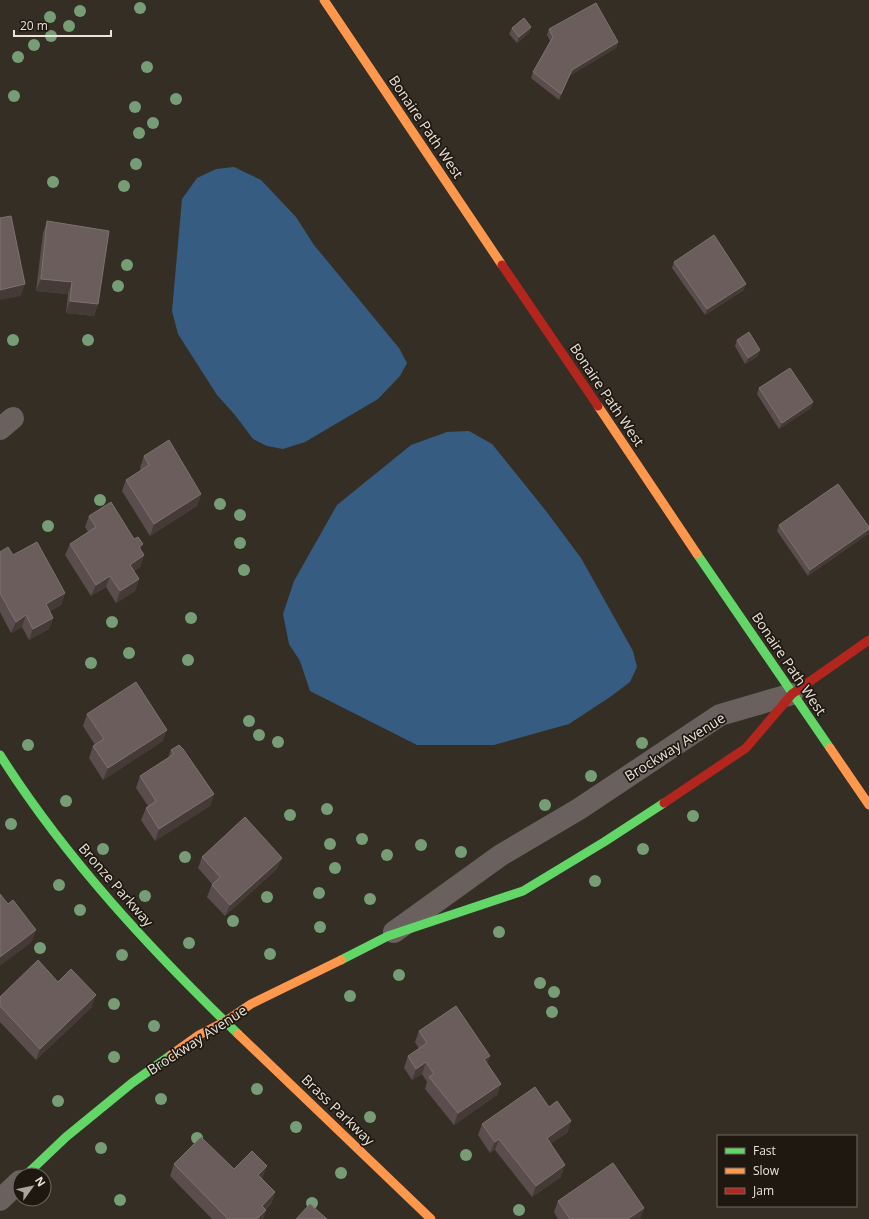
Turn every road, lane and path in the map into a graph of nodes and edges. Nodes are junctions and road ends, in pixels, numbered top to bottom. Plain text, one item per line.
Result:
1 (324, 0) edge
2 (869, 640) edge
3 (792, 694) junction
4 (0, 755) edge
5 (869, 805) edge
6 (388, 936) junction
7 (226, 1021) junction
8 (34, 1167) edge
9 (12, 1189) edge
10 (0, 1200) edge
11 (431, 1219) edge

1 - 3 street, Bonaire Path West
2 - 3 street
3 - 5 street, Bonaire Path West
3 - 6 street, Brockway Avenue
3 - 6 street, Brockway Avenue
4 - 7 street, Bronze Parkway
6 - 7 street, Brockway Avenue
7 - 8 street, Brockway Avenue
7 - 11 street, Brass Parkway
9 - 10 street

